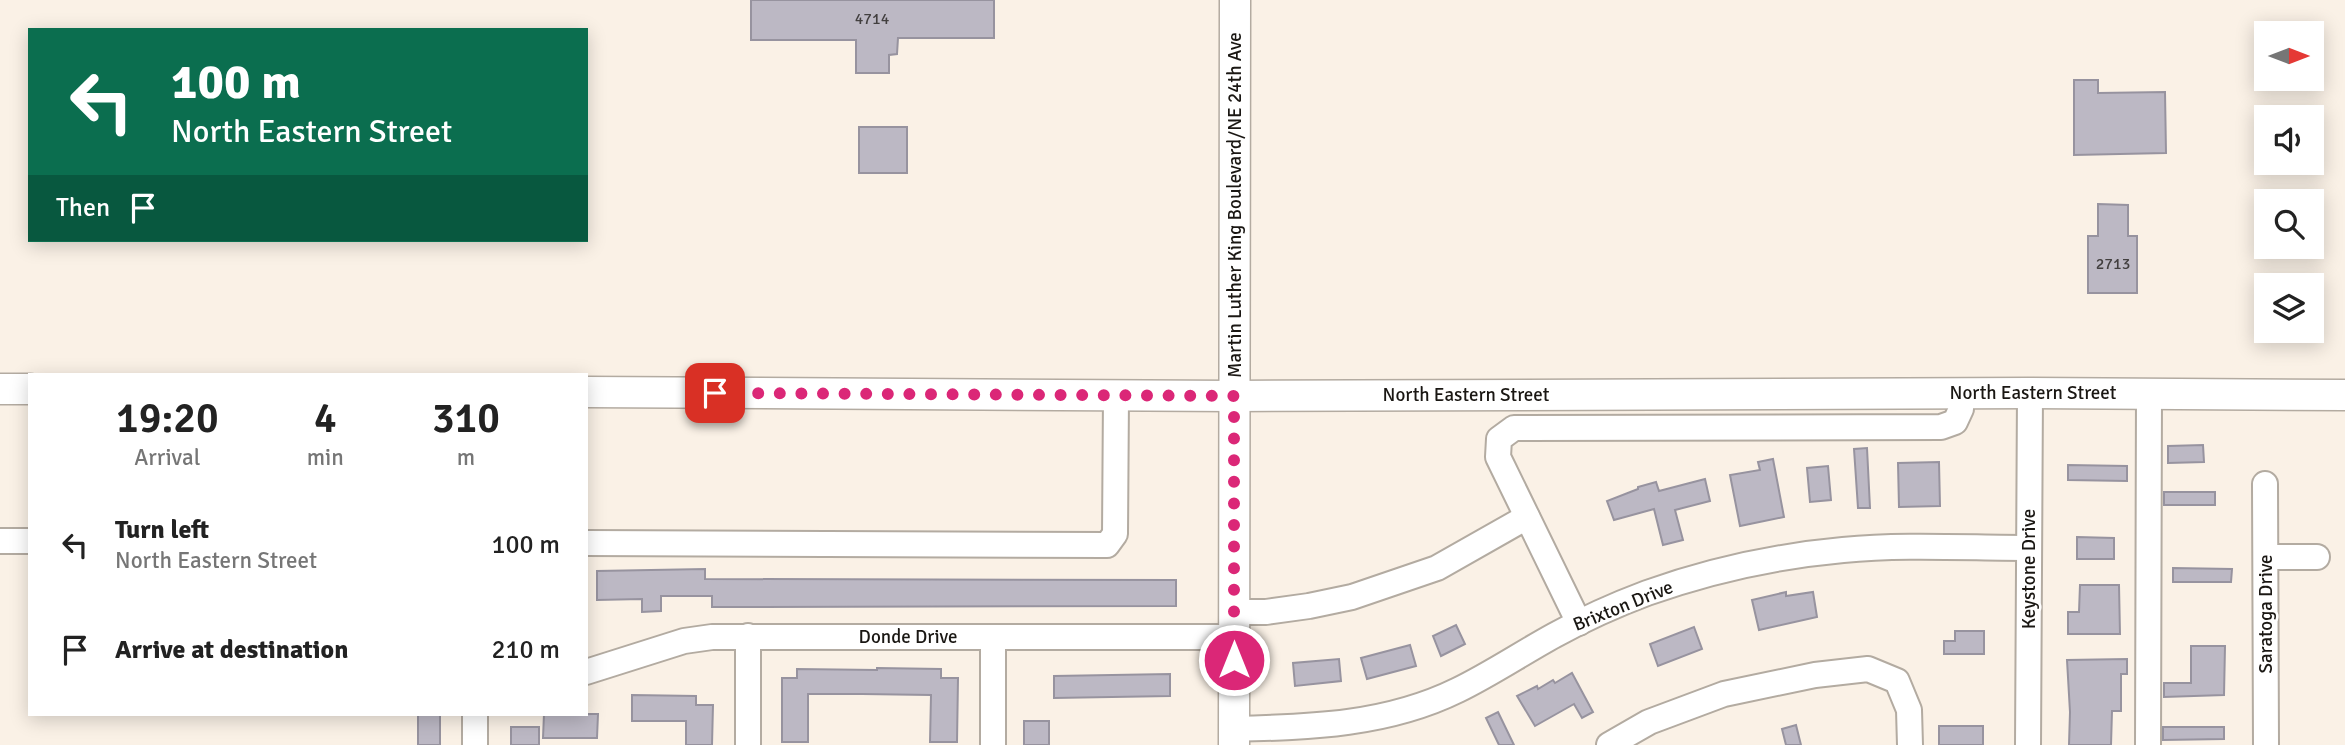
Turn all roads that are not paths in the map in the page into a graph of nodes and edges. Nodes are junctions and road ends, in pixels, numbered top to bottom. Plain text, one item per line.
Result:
1 (1235, 0) edge
2 (0, 389) edge
3 (28, 389) edge
4 (588, 392) edge
5 (1961, 393) junction
6 (2030, 393) junction
7 (2149, 394) junction
8 (2345, 395) edge
9 (1116, 396) junction
10 (1234, 396) junction
11 (2265, 484) dead end
12 (1527, 517) junction
13 (0, 541) edge
14 (28, 541) edge
15 (588, 543) edge
16 (2029, 548) junction
17 (2266, 557) junction
18 (2317, 557) dead end
19 (1579, 623) junction
20 (1234, 624) junction
21 (748, 636) junction
22 (993, 637) junction
23 (588, 671) edge
24 (475, 716) edge
25 (1234, 737) edge
26 (475, 745) edge
27 (748, 745) edge
28 (993, 745) edge
29 (1609, 745) edge
30 (1910, 745) edge
31 (2028, 745) edge
32 (2148, 745) edge
33 (2266, 745) edge

1 - 10 main road, Martin Luther King Boulevard/NE 24th Ave
2 - 3 main road
4 - 9 main road, North Eastern Street
5 - 6 main road, North Eastern Street
5 - 10 main road, North Eastern Street
5 - 12 street
6 - 7 main road, North Eastern Street
6 - 16 street, Keystone Drive
7 - 8 main road, North Eastern Street
7 - 32 street
9 - 10 main road, North Eastern Street
9 - 15 street
10 - 20 main road, Martin Luther King Boulevard/NE 24th Ave
11 - 17 street, Saratoga Drive
12 - 19 street
12 - 20 street, Donde Drive
13 - 14 street
16 - 19 street, Brixton Drive
16 - 31 street, Keystone Drive
17 - 18 street
17 - 33 street, Saratoga Drive
19 - 25 street, Brixton Drive
20 - 22 street, Donde Drive
20 - 25 main road, Martin Luther King Boulevard/NE 24th Ave
21 - 22 street, Donde Drive
21 - 23 street, Donde Drive
21 - 27 street
22 - 28 street
24 - 26 street
29 - 30 street

